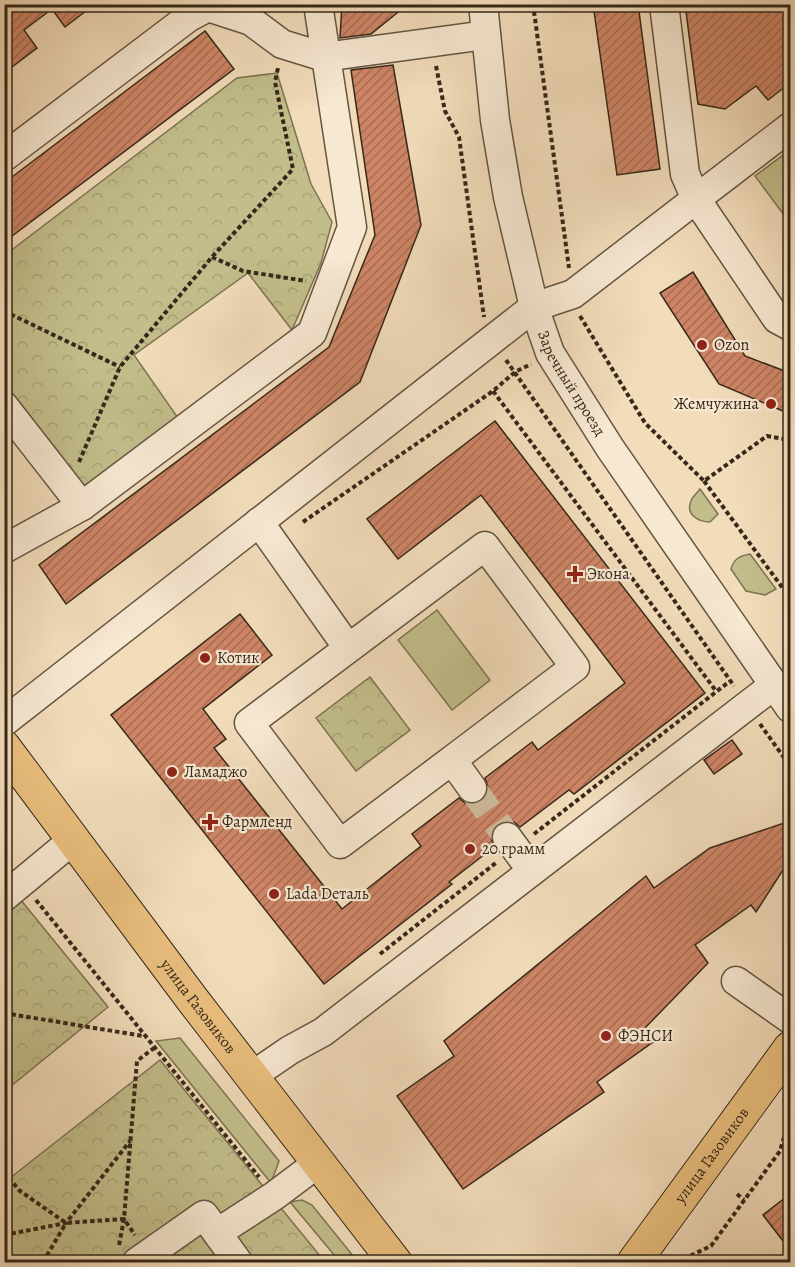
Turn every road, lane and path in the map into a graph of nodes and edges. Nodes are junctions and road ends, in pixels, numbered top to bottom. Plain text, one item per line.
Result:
1 (318, 4) edge
2 (483, 4) edge
3 (533, 4) edge
4 (664, 4) edge
5 (184, 11) edge
6 (486, 35) junction
7 (282, 44) junction
8 (324, 57) junction
9 (790, 127) edge
10 (4, 157) edge
11 (696, 199) junction
12 (212, 257) junction
13 (330, 285) junction
14 (580, 306) junction
15 (534, 307) junction
16 (4, 311) edge
17 (790, 326) edge
18 (550, 353) junction
19 (120, 367) junction
20 (493, 391) junction
21 (4, 406) edge
22 (790, 440) edge
23 (704, 480) junction
24 (82, 506) junction
25 (266, 533) junction
26 (4, 549) edge
27 (790, 598) edge
28 (348, 648) junction
29 (716, 691) dead end
30 (782, 696) edge
31 (4, 722) edge
32 (4, 747) edge
33 (452, 760) junction
34 (472, 788) tunnel mouth
35 (507, 837) tunnel mouth
36 (74, 839) junction
37 (532, 871) junction
38 (13, 890) edge
39 (736, 981) dead end
40 (4, 1013) edge
41 (790, 1019) edge
42 (144, 1036) junction
43 (154, 1048) junction
44 (790, 1048) edge
45 (252, 1076) junction
46 (790, 1117) edge
47 (130, 1140) junction
48 (318, 1163) junction
49 (4, 1172) edge
50 (737, 1194) dead end
51 (274, 1196) junction
52 (744, 1200) junction
53 (124, 1219) junction
54 (66, 1224) junction
55 (217, 1233) junction
56 (4, 1236) edge
57 (132, 1252) edge
58 (43, 1263) edge
59 (238, 1263) edge
60 (395, 1263) edge
61 (634, 1263) edge
62 (677, 1263) edge

1 - 8 street
2 - 6 street, Заречный проезд
3 - 14 path
4 - 11 street
5 - 7 street
5 - 10 street
6 - 8 street
6 - 15 street, Заречный проезд
7 - 8 street
7 - 12 path
8 - 13 street
9 - 11 street
11 - 14 street
11 - 17 street
12 - 13 path
12 - 19 path
13 - 24 street
14 - 15 street
14 - 18 path
14 - 23 path
15 - 18 street, Заречный проезд
15 - 25 street
16 - 19 path
18 - 20 path
18 - 30 street, Заречный проезд
19 - 24 path
20 - 25 path
20 - 29 path
21 - 24 street
22 - 23 path
23 - 27 path
24 - 26 street
25 - 28 street
25 - 31 street
28 - 33 street
28 - 33 street
30 - 37 street
32 - 36 main road, улица Газовиков
33 - 34 street
35 - 37 street
36 - 38 street
36 - 45 main road, улица Газовиков
37 - 45 street
38 - 42 path
39 - 41 street
40 - 42 path
42 - 43 path
43 - 47 path
43 - 51 path
44 - 61 main road, улица Газовиков
45 - 48 main road, улица Газовиков
46 - 52 path
47 - 53 path
47 - 54 path
48 - 51 street
48 - 60 main road, улица Газовиков
49 - 54 path
50 - 52 path
51 - 55 street
52 - 62 path
53 - 54 path
53 - 57 path
53 - 57 path
54 - 56 path
54 - 58 path
55 - 57 street
55 - 59 street

